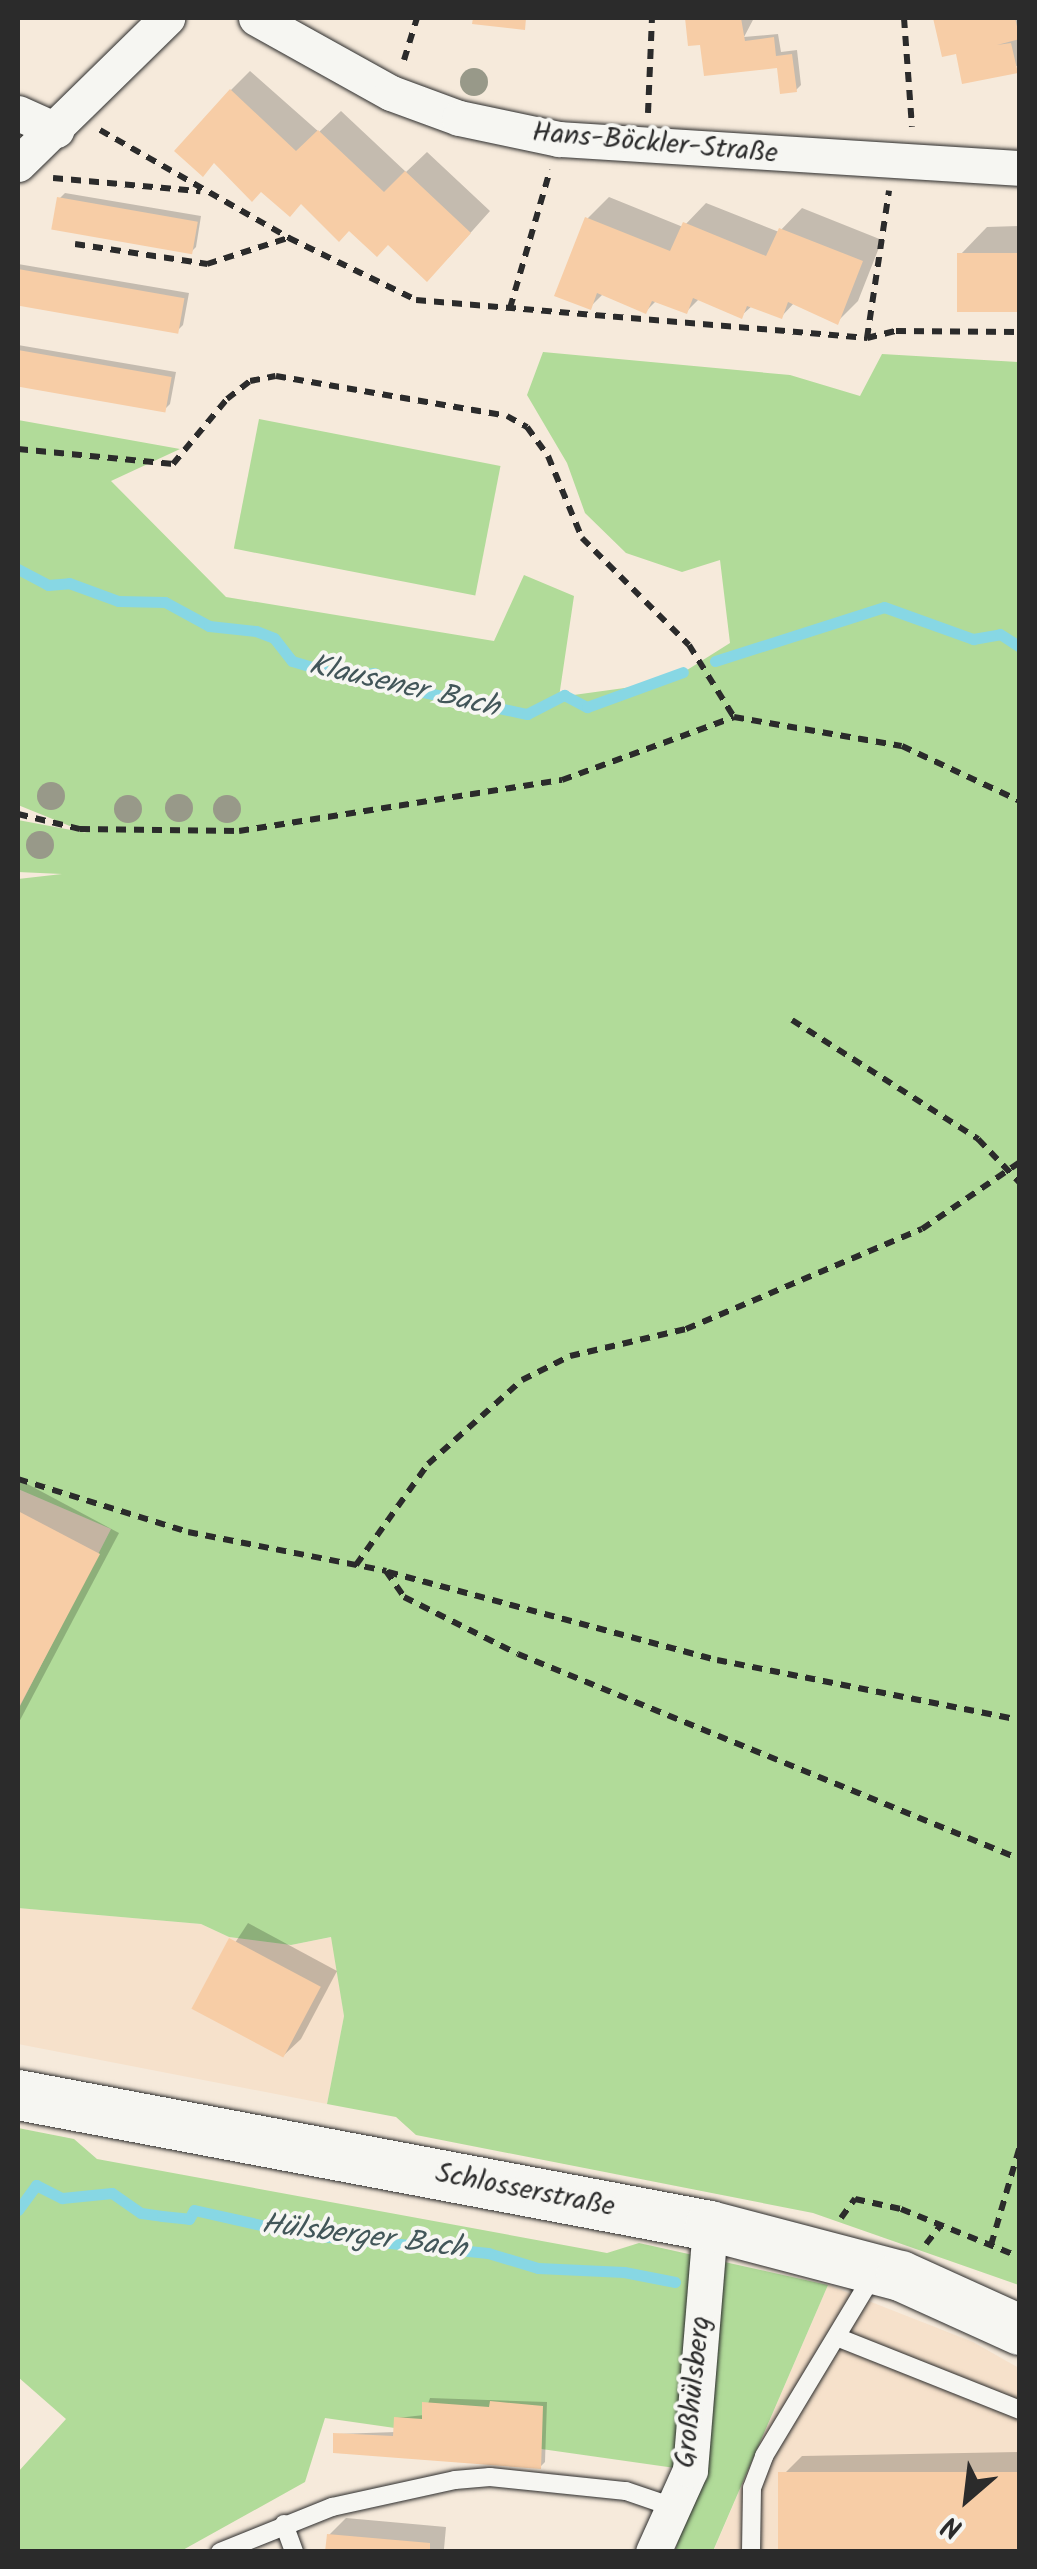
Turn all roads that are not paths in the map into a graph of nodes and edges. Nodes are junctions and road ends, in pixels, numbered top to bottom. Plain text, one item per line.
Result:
1 (167, 18) edge
2 (256, 18) edge
3 (18, 113) edge
4 (56, 130) junction
5 (1020, 168) edge
6 (30, 171) edge
7 (18, 2096) edge
8 (710, 2226) junction
9 (876, 2268) junction
10 (1020, 2330) edge
11 (839, 2338) junction
12 (1020, 2410) edge
13 (673, 2507) junction
14 (284, 2524) junction
15 (220, 2552) edge
16 (294, 2552) edge
17 (653, 2552) edge
18 (750, 2552) edge

1 - 4 street
2 - 5 street, Hans-Böckler-Straße
3 - 4 street
4 - 6 street
7 - 8 street, Schlosserstraße
8 - 9 street, Schlosserstraße
8 - 13 street, Großhülsberg
9 - 10 street, Schlosserstraße
9 - 11 lane
11 - 12 lane
11 - 18 lane
13 - 14 lane
13 - 17 street, Großhülsberg
14 - 15 lane
14 - 16 lane

